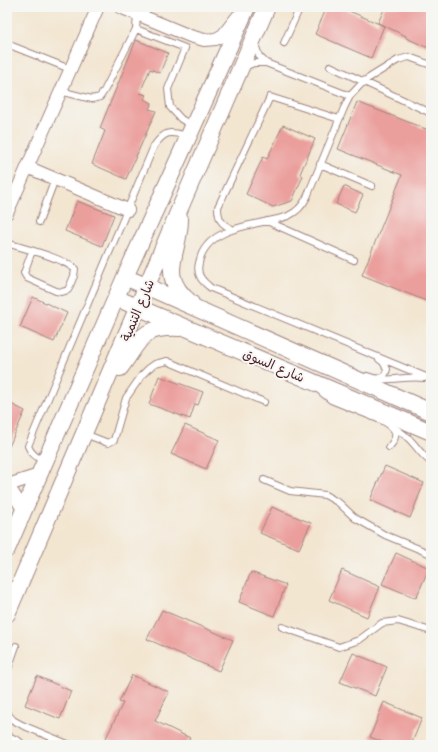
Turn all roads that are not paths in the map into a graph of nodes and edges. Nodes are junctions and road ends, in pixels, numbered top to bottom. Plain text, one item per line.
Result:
1 (98, 7) edge
2 (120, 7) edge
3 (246, 7) edge
4 (267, 7) edge
5 (300, 7) edge
6 (138, 14) junction
7 (136, 29) junction
8 (190, 36) junction
9 (254, 37) junction
10 (284, 43) dead end
11 (7, 44) edge
12 (185, 48) junction
13 (266, 63) junction
14 (431, 65) edge
15 (330, 66) dead end
16 (70, 69) junction
17 (240, 71) junction
18 (364, 81) junction
19 (60, 92) junction
20 (350, 96) junction
21 (431, 113) edge
22 (339, 119) junction
23 (192, 132) junction
24 (320, 164) junction
25 (27, 167) junction
26 (55, 179) junction
27 (372, 186) dead end
28 (180, 208) junction
29 (128, 210) junction
30 (7, 213) edge
31 (266, 221) junction
32 (39, 222) dead end
33 (232, 229) junction
34 (7, 243) edge
35 (32, 251) junction
36 (354, 260) dead end
37 (125, 277) junction
38 (147, 287) junction
39 (116, 298) junction
40 (138, 308) junction
41 (198, 310) junction
42 (186, 328) junction
43 (371, 354) junction
44 (315, 361) junction
45 (346, 367) dead end
46 (358, 372) dead end
47 (107, 377) junction
48 (371, 378) junction
49 (307, 379) junction
50 (431, 379) edge
51 (264, 402) dead end
52 (431, 412) edge
53 (391, 425) junction
54 (431, 432) edge
55 (84, 433) junction
56 (389, 447) dead end
57 (431, 462) edge
58 (42, 468) junction
59 (264, 480) dead end
60 (7, 484) edge
61 (24, 510) junction
62 (7, 548) edge
63 (431, 554) edge
64 (7, 614) edge
65 (282, 627) dead end
66 (431, 631) edge
67 (16, 646) dead end
68 (7, 672) edge
69 (7, 713) edge
70 (7, 741) edge
71 (16, 745) edge
72 (70, 745) edge

1 - 16 street
2 - 6 street
3 - 8 street
3 - 23 street, شارع التنمية
4 - 9 street, شارع التنمية
5 - 10 lane
6 - 7 lane
6 - 8 street
7 - 12 lane
7 - 19 lane
8 - 12 lane
9 - 13 lane
9 - 17 street, شارع التنمية
11 - 16 lane
12 - 23 lane
13 - 17 lane
13 - 20 lane
14 - 18 lane
15 - 18 lane
16 - 19 street
17 - 28 street, شارع التنمية
18 - 20 lane
18 - 21 lane
19 - 25 street
20 - 22 lane
22 - 24 lane
22 - 33 lane
23 - 29 lane
23 - 37 street, شارع التنمية
24 - 27 lane
24 - 31 lane
25 - 26 street
25 - 30 street
26 - 29 street
26 - 32 lane
28 - 38 street, شارع التنمية
28 - 41 street
29 - 58 lane
31 - 33 lane
31 - 36 lane
33 - 43 lane
34 - 35 lane
35 - 35 lane
37 - 38 street, شارع السوق
37 - 39 street, شارع التنمية
38 - 40 street, شارع التنمية
38 - 41 street, شارع السوق
39 - 40 street, شارع السوق
39 - 58 street, شارع التنمية
40 - 42 street, شارع السوق
40 - 47 street, شارع التنمية
41 - 44 street, شارع السوق
42 - 47 street
42 - 49 street, شارع السوق
43 - 48 lane
43 - 50 lane
44 - 45 lane
44 - 52 street, شارع السوق
46 - 48 lane
47 - 55 street, شارع التنمية
48 - 50 lane
49 - 53 lane
49 - 54 street, شارع السوق
51 - 55 lane
53 - 56 lane
53 - 57 lane
55 - 64 street, شارع التنمية
58 - 60 street
58 - 61 street, شارع التنمية
59 - 63 lane
60 - 61 street
61 - 62 street, شارع التنمية
65 - 66 lane
67 - 68 lane
69 - 72 lane
70 - 71 street

